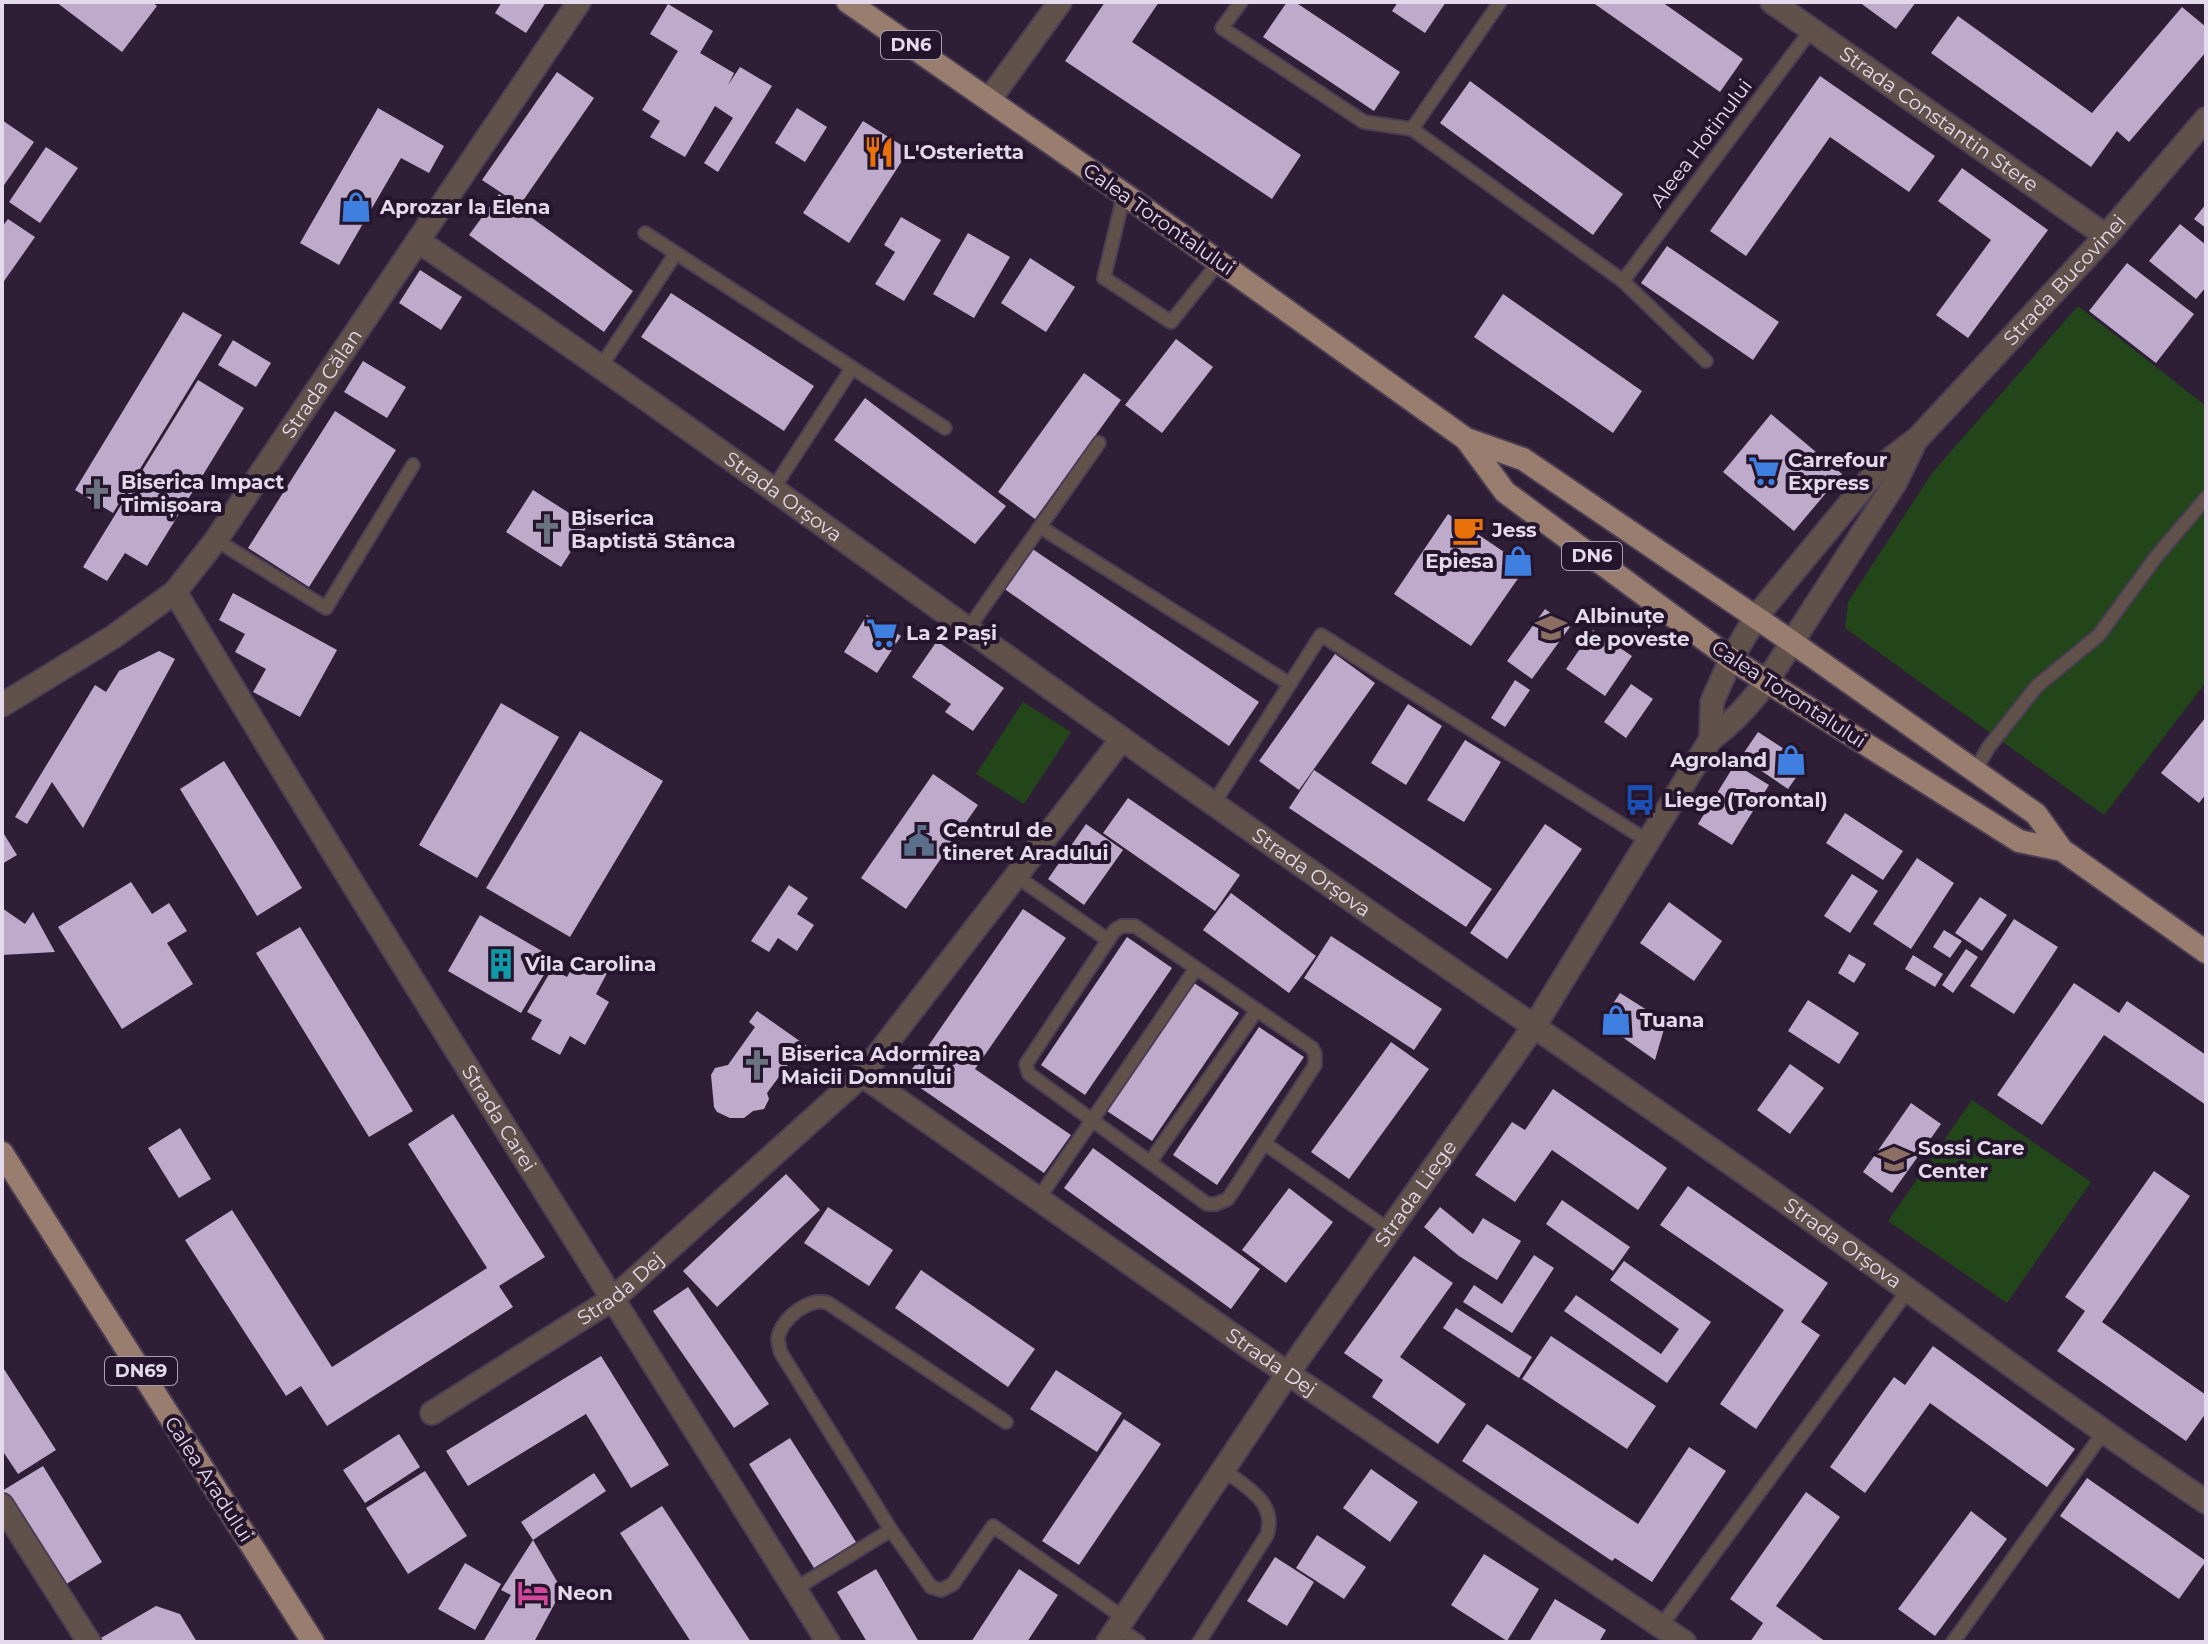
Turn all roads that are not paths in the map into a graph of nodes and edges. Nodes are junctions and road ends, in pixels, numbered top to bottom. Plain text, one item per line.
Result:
1 (579, 2) edge
2 (848, 2) edge
3 (1060, 2) edge
4 (1241, 2) edge
5 (1500, 2) edge
6 (1772, 2) edge
7 (1811, 30) junction
8 (989, 100) junction
9 (2206, 119) edge
10 (1412, 129) junction
11 (1124, 194) junction
12 (645, 233) dead end
13 (2106, 236) junction
14 (418, 241) junction
15 (676, 253) junction
16 (1219, 262) junction
17 (1623, 281) junction
18 (1706, 361) dead end
19 (602, 365) junction
20 (852, 368) junction
21 (945, 428) dead end
22 (1918, 438) junction
23 (1466, 439) junction
24 (1099, 443) dead end
25 (413, 465) dead end
26 (773, 489) junction
27 (2206, 498) edge
28 (1040, 527) junction
29 (216, 540) junction
30 (175, 592) junction
31 (1756, 617) junction
32 (968, 629) junction
33 (1792, 642) junction
34 (1731, 659) junction
35 (1768, 682) junction
36 (1290, 684) junction
37 (2, 705) edge
38 (1122, 739) junction
39 (1711, 739) junction
40 (1975, 771) junction
41 (1214, 803) junction
42 (1648, 841) junction
43 (2062, 850) junction
44 (1016, 876) junction
45 (1108, 940) junction
46 (2206, 952) edge
47 (1196, 968) junction
48 (1257, 1010) junction
49 (1535, 1025) junction
50 (862, 1075) junction
51 (1092, 1120) junction
52 (1264, 1143) junction
53 (2, 1153) edge
54 (1150, 1162) junction
55 (1039, 1198) junction
56 (1389, 1230) junction
57 (1909, 1289) junction
58 (614, 1298) junction
59 (1288, 1373) junction
60 (432, 1413) dead end
61 (1006, 1422) dead end
62 (2103, 1433) junction
63 (1224, 1470) junction
64 (2206, 1502) edge
65 (2, 1505) edge
66 (891, 1530) junction
67 (795, 1589) junction
68 (1661, 1626) junction
69 (1117, 1629) edge
70 (89, 1642) edge
71 (313, 1642) edge
72 (828, 1642) edge
73 (1139, 1642) edge
74 (1199, 1642) edge
75 (1684, 1642) edge
76 (1953, 1642) edge

1 - 14 street, Strada Călan
2 - 8 main road, Calea Torontalului / DN6
3 - 8 street
4 - 10 lane
5 - 10 lane
6 - 7 street, Strada Constantin Stere
7 - 13 street, Strada Constantin Stere
7 - 17 lane, Aleea Hotinului
8 - 11 main road, Calea Torontalului / DN6
9 - 13 street, Strada Bucovinei
10 - 17 lane
11 - 16 main road, Calea Torontalului / DN6
11 - 16 lane
12 - 15 lane
13 - 22 street, Strada Bucovinei
14 - 19 street, Strada Orșova
14 - 29 street, Strada Călan
15 - 19 lane
15 - 20 lane
16 - 23 main road, Calea Torontalului / DN6
17 - 18 lane
19 - 26 street, Strada Orșova
20 - 21 lane
20 - 26 lane
22 - 31 street, Strada Bucovinei
22 - 33 street, Strada Bucovinei
23 - 31 main road, Calea Torontalului / DN6
23 - 34 main road, Calea Torontalului / DN6
24 - 28 lane
25 - 29 lane
26 - 32 street, Strada Orșova
27 - 40 lane
28 - 32 lane
28 - 36 lane
29 - 30 street, Strada Călan
30 - 37 street, Strada Călan
30 - 58 street, Strada Carei
31 - 33 main road, Calea Torontalului / DN6
31 - 34 street, Strada Liege
32 - 38 street, Strada Orșova
33 - 35 street, Strada Bucovinei
33 - 40 main road, Calea Torontalului / DN6
34 - 35 main road, Calea Torontalului / DN6
34 - 39 street, Strada Liege
35 - 39 street, Strada Liege
35 - 43 main road, Calea Torontalului / DN6
36 - 41 lane
36 - 42 lane
38 - 41 street, Strada Orșova
38 - 44 street, Strada Dej
39 - 42 street, Strada Liege
40 - 43 main road, Calea Torontalului / DN6
41 - 49 street, Strada Orșova
42 - 49 street, Strada Liege
43 - 46 main road, Calea Torontalului / DN6
44 - 45 lane
44 - 50 street, Strada Dej
45 - 47 lane
45 - 51 lane
47 - 48 lane
47 - 51 lane
48 - 52 lane
48 - 54 lane
49 - 56 street, Strada Liege
49 - 57 street, Strada Orșova
50 - 55 street, Strada Dej
50 - 58 street, Strada Dej
51 - 54 lane
51 - 55 lane
52 - 54 lane
52 - 56 lane
53 - 71 main road, Calea Aradului / DN69
55 - 59 street, Strada Dej
56 - 59 street, Strada Liege
57 - 62 street, Strada Orșova
57 - 68 lane
58 - 60 street, Strada Dej
58 - 67 street, Strada Carei
59 - 63 street, Strada Liege
59 - 68 street, Strada Dej
61 - 66 lane
62 - 64 street, Strada Orșova
62 - 76 lane
63 - 69 street, Strada Liege
63 - 74 lane
65 - 70 street
66 - 67 lane
66 - 69 lane
67 - 72 street, Strada Carei
68 - 75 street, Strada Dej
69 - 73 lane

